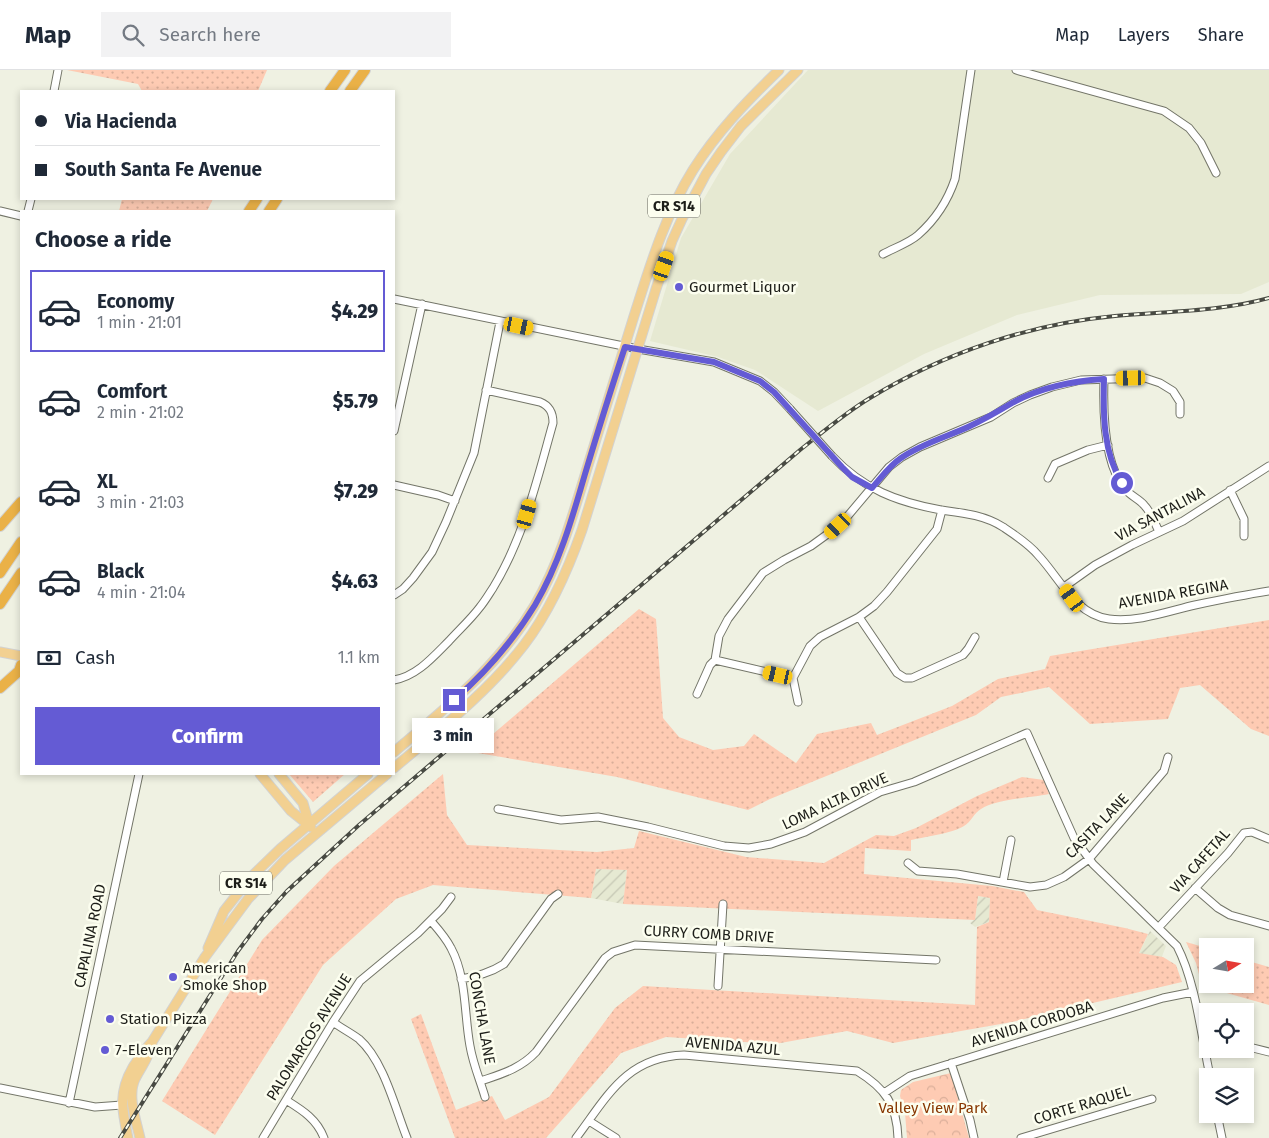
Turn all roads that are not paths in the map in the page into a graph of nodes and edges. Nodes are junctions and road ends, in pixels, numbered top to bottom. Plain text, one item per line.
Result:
1 (58, 70) edge
2 (345, 70) edge
3 (365, 70) edge
4 (779, 70) edge
5 (798, 70) edge
6 (971, 70) edge
7 (1016, 70) edge
8 (54, 90) edge
9 (331, 90) edge
10 (351, 90) edge
11 (1216, 173) dead end
12 (0, 211) edge
13 (20, 216) edge
14 (883, 254) dead end
15 (395, 299) edge
16 (422, 304) junction
17 (500, 322) junction
18 (625, 347) junction
19 (638, 350) junction
20 (1104, 379) junction
21 (486, 390) junction
22 (1180, 414) dead end
23 (395, 426) edge
24 (1108, 445) junction
25 (1269, 466) edge
26 (1048, 478) dead end
27 (395, 485) edge
28 (872, 488) junction
29 (1230, 490) junction
30 (455, 501) junction
31 (20, 503) edge
32 (942, 510) junction
33 (0, 526) edge
34 (1159, 532) junction
35 (1244, 536) dead end
36 (20, 543) edge
37 (0, 573) edge
38 (20, 574) edge
39 (1064, 586) junction
40 (1269, 591) edge
41 (395, 594) edge
42 (0, 604) edge
43 (859, 617) junction
44 (975, 637) dead end
45 (4, 652) edge
46 (20, 656) edge
47 (714, 660) junction
48 (20, 668) edge
49 (793, 678) junction
50 (395, 680) edge
51 (0, 688) edge
52 (698, 694) dead end
53 (798, 702) dead end
54 (395, 751) edge
55 (1168, 757) dead end
56 (395, 767) edge
57 (139, 775) edge
58 (261, 775) edge
59 (280, 775) edge
60 (367, 775) edge
61 (386, 775) edge
62 (498, 809) dead end
63 (309, 824) junction
64 (316, 833) junction
65 (1269, 839) edge
66 (1011, 840) dead end
67 (1089, 859) junction
68 (908, 863) dead end
69 (1003, 882) junction
70 (1195, 888) junction
71 (558, 894) dead end
72 (451, 897) dead end
73 (723, 904) dead end
74 (431, 920) junction
75 (1269, 926) edge
76 (1159, 927) junction
77 (720, 948) junction
78 (205, 957) junction
79 (936, 960) dead end
80 (461, 979) junction
81 (718, 986) dead end
82 (1193, 992) junction
83 (1199, 1018) edge
84 (333, 1022) junction
85 (152, 1042) junction
86 (1254, 1048) edge
87 (1269, 1052) edge
88 (951, 1064) junction
89 (480, 1081) junction
90 (0, 1088) edge
91 (884, 1093) junction
92 (485, 1097) dead end
93 (1152, 1099) dead end
94 (286, 1100) junction
95 (69, 1103) junction
96 (122, 1105) junction
97 (589, 1120) junction
98 (1219, 1123) edge
99 (128, 1138) edge
100 (140, 1138) edge
101 (263, 1138) edge
102 (324, 1138) edge
103 (406, 1138) edge
104 (576, 1138) edge
105 (616, 1138) edge
106 (898, 1138) edge
107 (974, 1138) edge
108 (1021, 1138) edge
109 (1222, 1138) edge

1 - 8 street
2 - 9 highway
3 - 10 highway
4 - 18 main road, CR S14
5 - 19 main road, CR S14
6 - 14 street
7 - 11 street
12 - 13 street
15 - 16 street, AVENIDA REGINA
16 - 17 street, AVENIDA REGINA
16 - 23 street
17 - 18 street, AVENIDA REGINA
17 - 21 street
18 - 19 street, AVENIDA REGINA
18 - 54 main road, CR S14
19 - 28 street, AVENIDA REGINA, bridge
19 - 56 main road, CR S14
20 - 22 street
20 - 24 street
20 - 28 street
21 - 30 street
21 - 50 street
24 - 26 street
24 - 34 street
25 - 29 street, VIA SANTALINA
27 - 30 street
28 - 32 street, AVENIDA REGINA
28 - 47 street
29 - 34 street, VIA SANTALINA
29 - 35 street
30 - 41 street
31 - 33 highway
32 - 39 street, AVENIDA REGINA
32 - 43 street
34 - 39 street, VIA SANTALINA
36 - 37 highway
38 - 42 highway
39 - 40 street, AVENIDA REGINA
43 - 44 street
43 - 49 street
45 - 46 main road
47 - 49 street
47 - 52 street
48 - 51 highway
49 - 53 street
55 - 67 street, CASITA LANE
57 - 95 street, CAPALINA ROAD
58 - 63 main road
59 - 63 main road
60 - 63 main road, CR S14
61 - 64 main road, CR S14
62 - 67 street, LOMA ALTA DRIVE
63 - 64 main road
63 - 78 main road, CR S14
64 - 78 main road, CR S14
65 - 70 street, VIA CAFETAL
66 - 69 street
67 - 69 street, CASITA LANE
67 - 76 street
68 - 69 street, CASITA LANE
70 - 75 street
70 - 76 street, VIA CAFETAL
71 - 80 street
72 - 74 street, PALOMARCOS AVENUE
73 - 77 street
74 - 80 street, CONCHA LANE
74 - 84 street, PALOMARCOS AVENUE
76 - 82 street
77 - 79 street, CURRY COMB DRIVE
77 - 81 street
77 - 89 street, CURRY COMB DRIVE
78 - 85 main road, CR S14
80 - 89 street, CONCHA LANE
82 - 83 street
82 - 88 street, AVENIDA CORDOBA
84 - 94 street, PALOMARCOS AVENUE
84 - 103 street
85 - 96 main road, CR S14
85 - 100 main road, CR S14
86 - 87 street
88 - 91 street, AVENIDA CORDOBA
88 - 107 street
89 - 92 street, CONCHA LANE
90 - 95 street
91 - 97 street, AVENIDA AZUL
91 - 106 street
93 - 108 street, CORTE RAQUEL
94 - 101 street, PALOMARCOS AVENUE
94 - 102 street
95 - 96 street
96 - 99 main road, CR S14
97 - 104 street, AVENIDA AZUL
97 - 105 street
98 - 109 street

